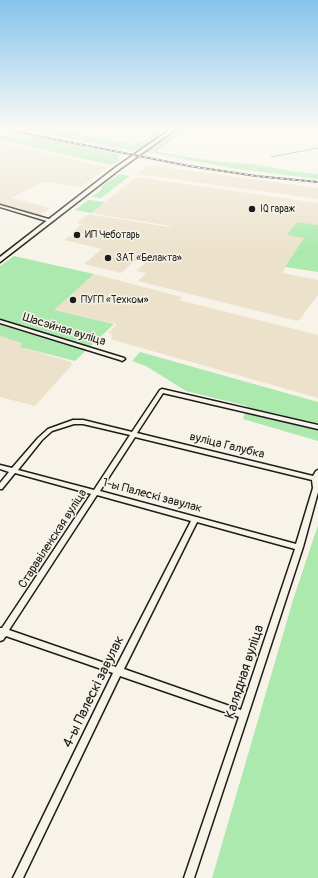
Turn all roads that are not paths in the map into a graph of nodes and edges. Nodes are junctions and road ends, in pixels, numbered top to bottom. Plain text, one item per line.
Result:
1 (115, 170) edge
2 (0, 206) edge
3 (51, 220) junction
4 (0, 260) edge
5 (0, 321) edge
6 (122, 359) dead end
7 (318, 427) edge
8 (134, 435) junction
9 (0, 467) edge
10 (13, 470) junction
11 (317, 475) edge
12 (0, 487) edge
13 (96, 492) junction
14 (195, 520) junction
15 (299, 547) junction
16 (1, 633) edge
17 (118, 671) junction
18 (244, 715) junction
19 (18, 878) edge
20 (189, 878) edge

1 - 3 main road
2 - 3 street
3 - 4 main road
5 - 6 street, Шасэйная вуліца
7 - 8 street, Старавіленская вуліца
8 - 10 street, вуліца Галубка
8 - 11 street, вуліца Галубка
8 - 13 street, Старавіленская вуліца
9 - 10 street, 1-ы Палескі завулак
10 - 12 street, вуліца Галубка
10 - 13 street, 1-ы Палескі завулак
11 - 15 street, Калядная вуліца
13 - 14 street, 1-ы Палескі завулак
13 - 16 street, Старавіленская вуліца
14 - 15 street, 1-ы Палескі завулак
14 - 17 street, 4-ы Палескі завулак
15 - 18 street, Калядная вуліца
16 - 17 street
17 - 18 street
17 - 19 street, 4-ы Палескі завулак
18 - 20 street, Калядная вуліца

